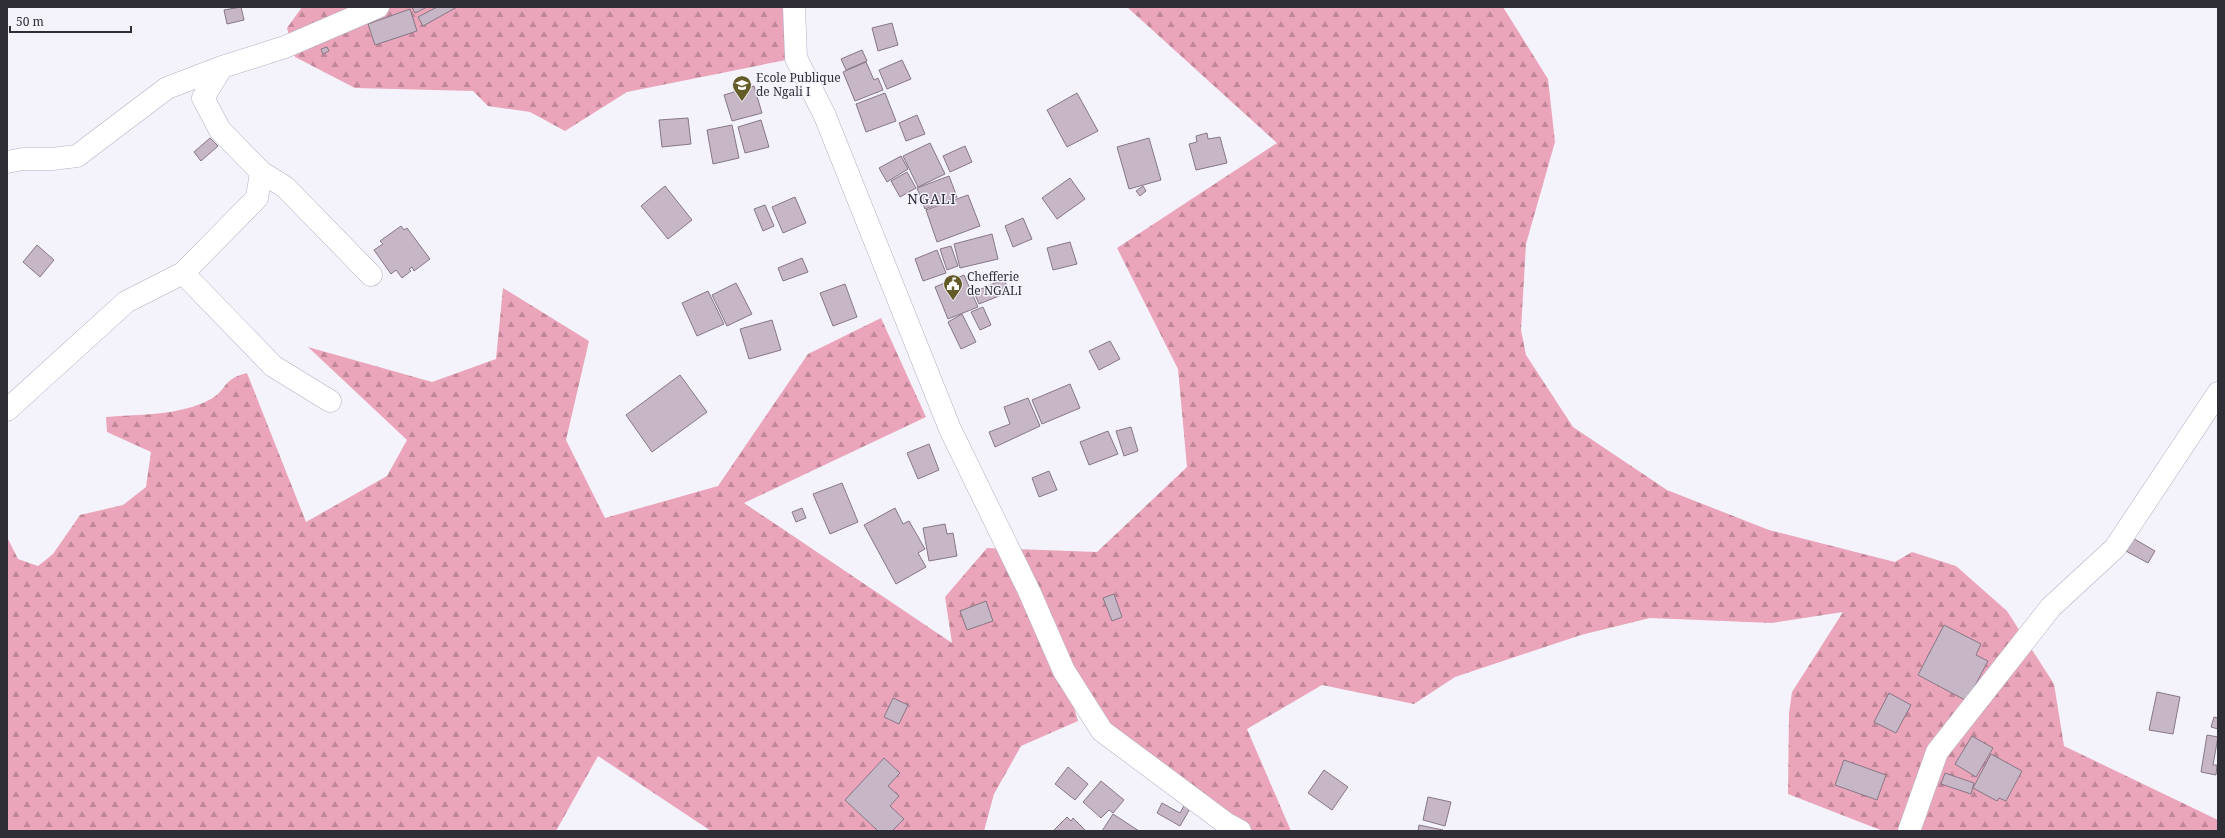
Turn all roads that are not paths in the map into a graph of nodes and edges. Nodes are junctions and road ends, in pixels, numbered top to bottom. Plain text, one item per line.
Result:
1 (378, 7) edge
2 (794, 7) edge
3 (222, 67) junction
4 (7, 162) edge
5 (261, 172) junction
6 (184, 273) junction
7 (371, 275) dead end
8 (2218, 393) edge
9 (330, 401) dead end
10 (7, 410) edge
11 (1240, 831) edge
12 (1909, 831) edge

1 - 3 street
2 - 11 street
3 - 4 street
3 - 5 street
5 - 6 street
5 - 7 street
6 - 9 street
6 - 10 street
8 - 12 street

